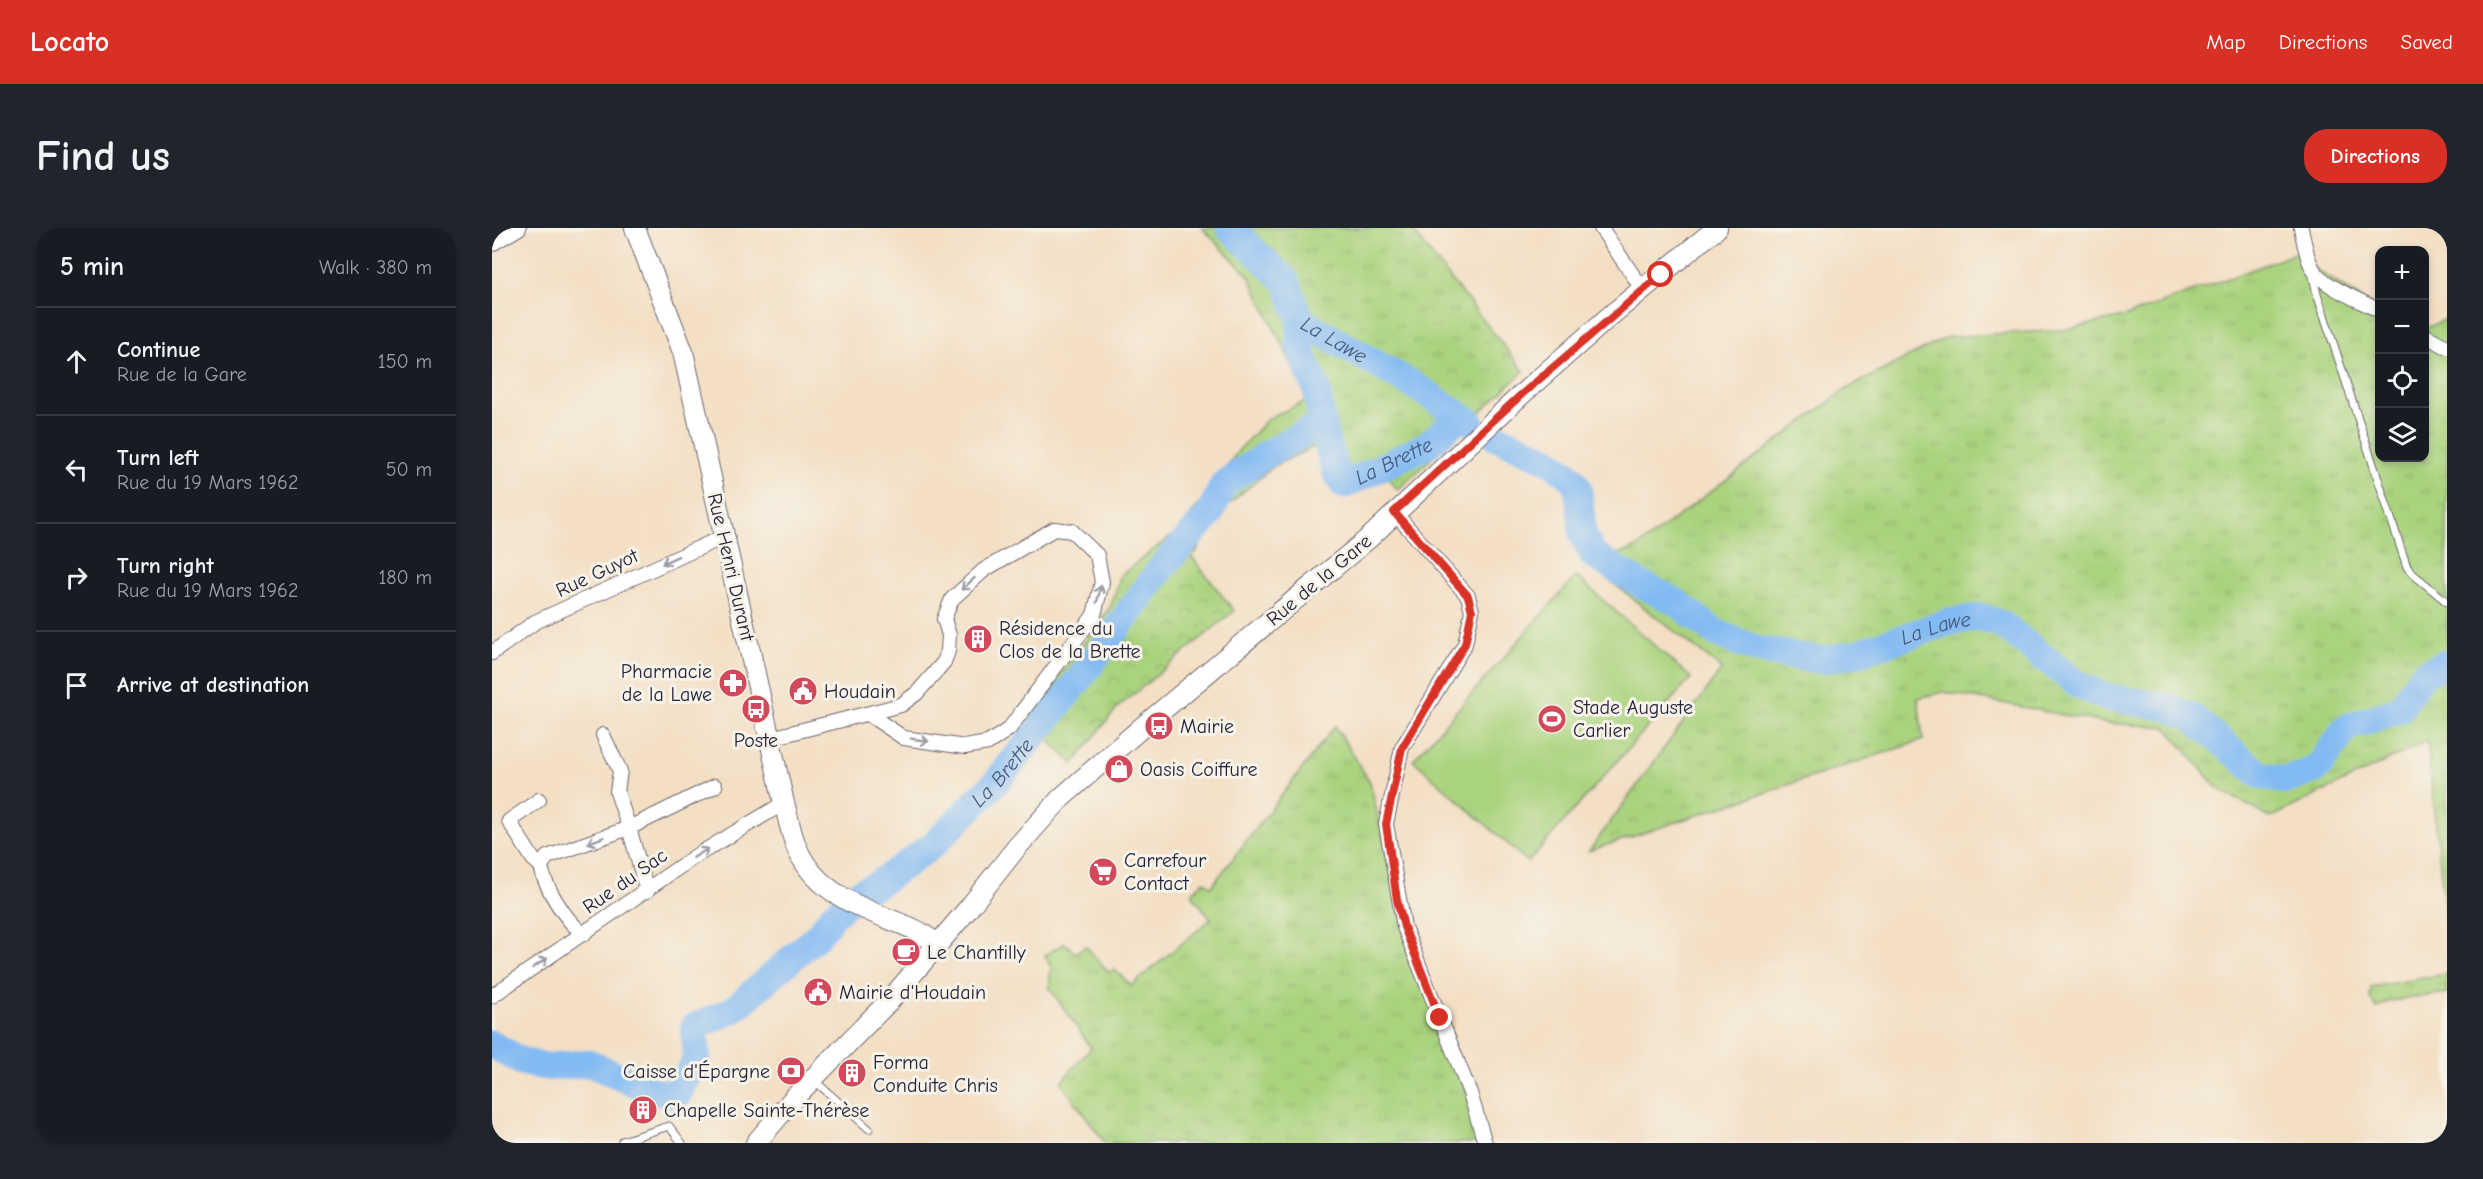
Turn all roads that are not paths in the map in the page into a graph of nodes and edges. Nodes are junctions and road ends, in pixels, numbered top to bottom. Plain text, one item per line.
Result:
1 (519, 228) edge
2 (635, 228) edge
3 (1601, 228) edge
4 (1717, 228) edge
5 (2301, 228) edge
6 (492, 244) edge
7 (2311, 266) junction
8 (1643, 290) junction
9 (2375, 309) edge
10 (2429, 338) edge
11 (2447, 347) edge
12 (1394, 512) junction
13 (723, 537) junction
14 (2447, 602) edge
15 (492, 653) edge
16 (868, 714) junction
17 (603, 735) dead end
18 (771, 738) junction
19 (716, 786) dead end
20 (539, 800) dead end
21 (784, 803) junction
22 (629, 828) junction
23 (541, 866) junction
24 (647, 891) junction
25 (584, 934) junction
26 (937, 945) junction
27 (492, 996) edge
28 (813, 1079) junction
29 (869, 1129) dead end
30 (622, 1141) dead end
31 (682, 1143) edge
32 (756, 1143) edge
33 (1485, 1143) edge

1 - 6 street
2 - 13 main road, Rue Henri Durant
3 - 8 street
4 - 8 main road, Rue de la Gare
5 - 7 street
7 - 9 street
7 - 14 lane
8 - 12 main road, Rue de la Gare
10 - 11 street
12 - 26 main road, Rue de la Gare
12 - 33 street
13 -> 15 street, Rue Guyot
13 - 18 main road, Rue Henri Durant
16 -> 16 street
16 - 18 street
17 - 22 street
18 - 21 main road, Rue Henri Durant
19 - 22 street
20 - 23 street
24 -> 21 street, Rue du Sac
21 - 26 main road, Rue Henri Durant
22 -> 23 street
22 - 24 street
23 - 25 street
24 - 25 street, Rue du Sac
27 -> 25 street, Rue du Sac
26 - 28 main road, Rue de la Gare
28 - 29 lane
28 - 32 main road, Rue de la Gare
30 - 31 lane

